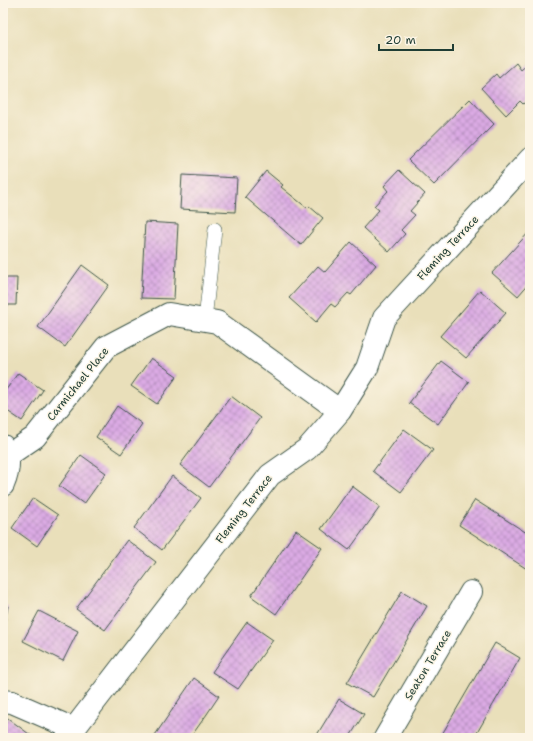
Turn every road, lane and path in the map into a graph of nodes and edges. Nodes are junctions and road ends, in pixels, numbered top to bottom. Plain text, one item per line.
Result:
1 (530, 159) edge
2 (215, 229) dead end
3 (206, 320) junction
4 (340, 411) junction
5 (5, 451) edge
6 (3, 485) edge
7 (471, 592) dead end
8 (3, 701) edge
9 (71, 734) edge
10 (385, 738) edge

1 - 4 street, Fleming Terrace
2 - 3 lane
3 - 4 street, Carmichael Place
3 - 5 street, Carmichael Place
4 - 9 street, Fleming Terrace
5 - 6 street, Carmichael Place
7 - 10 street, Seaton Terrace
8 - 9 street

